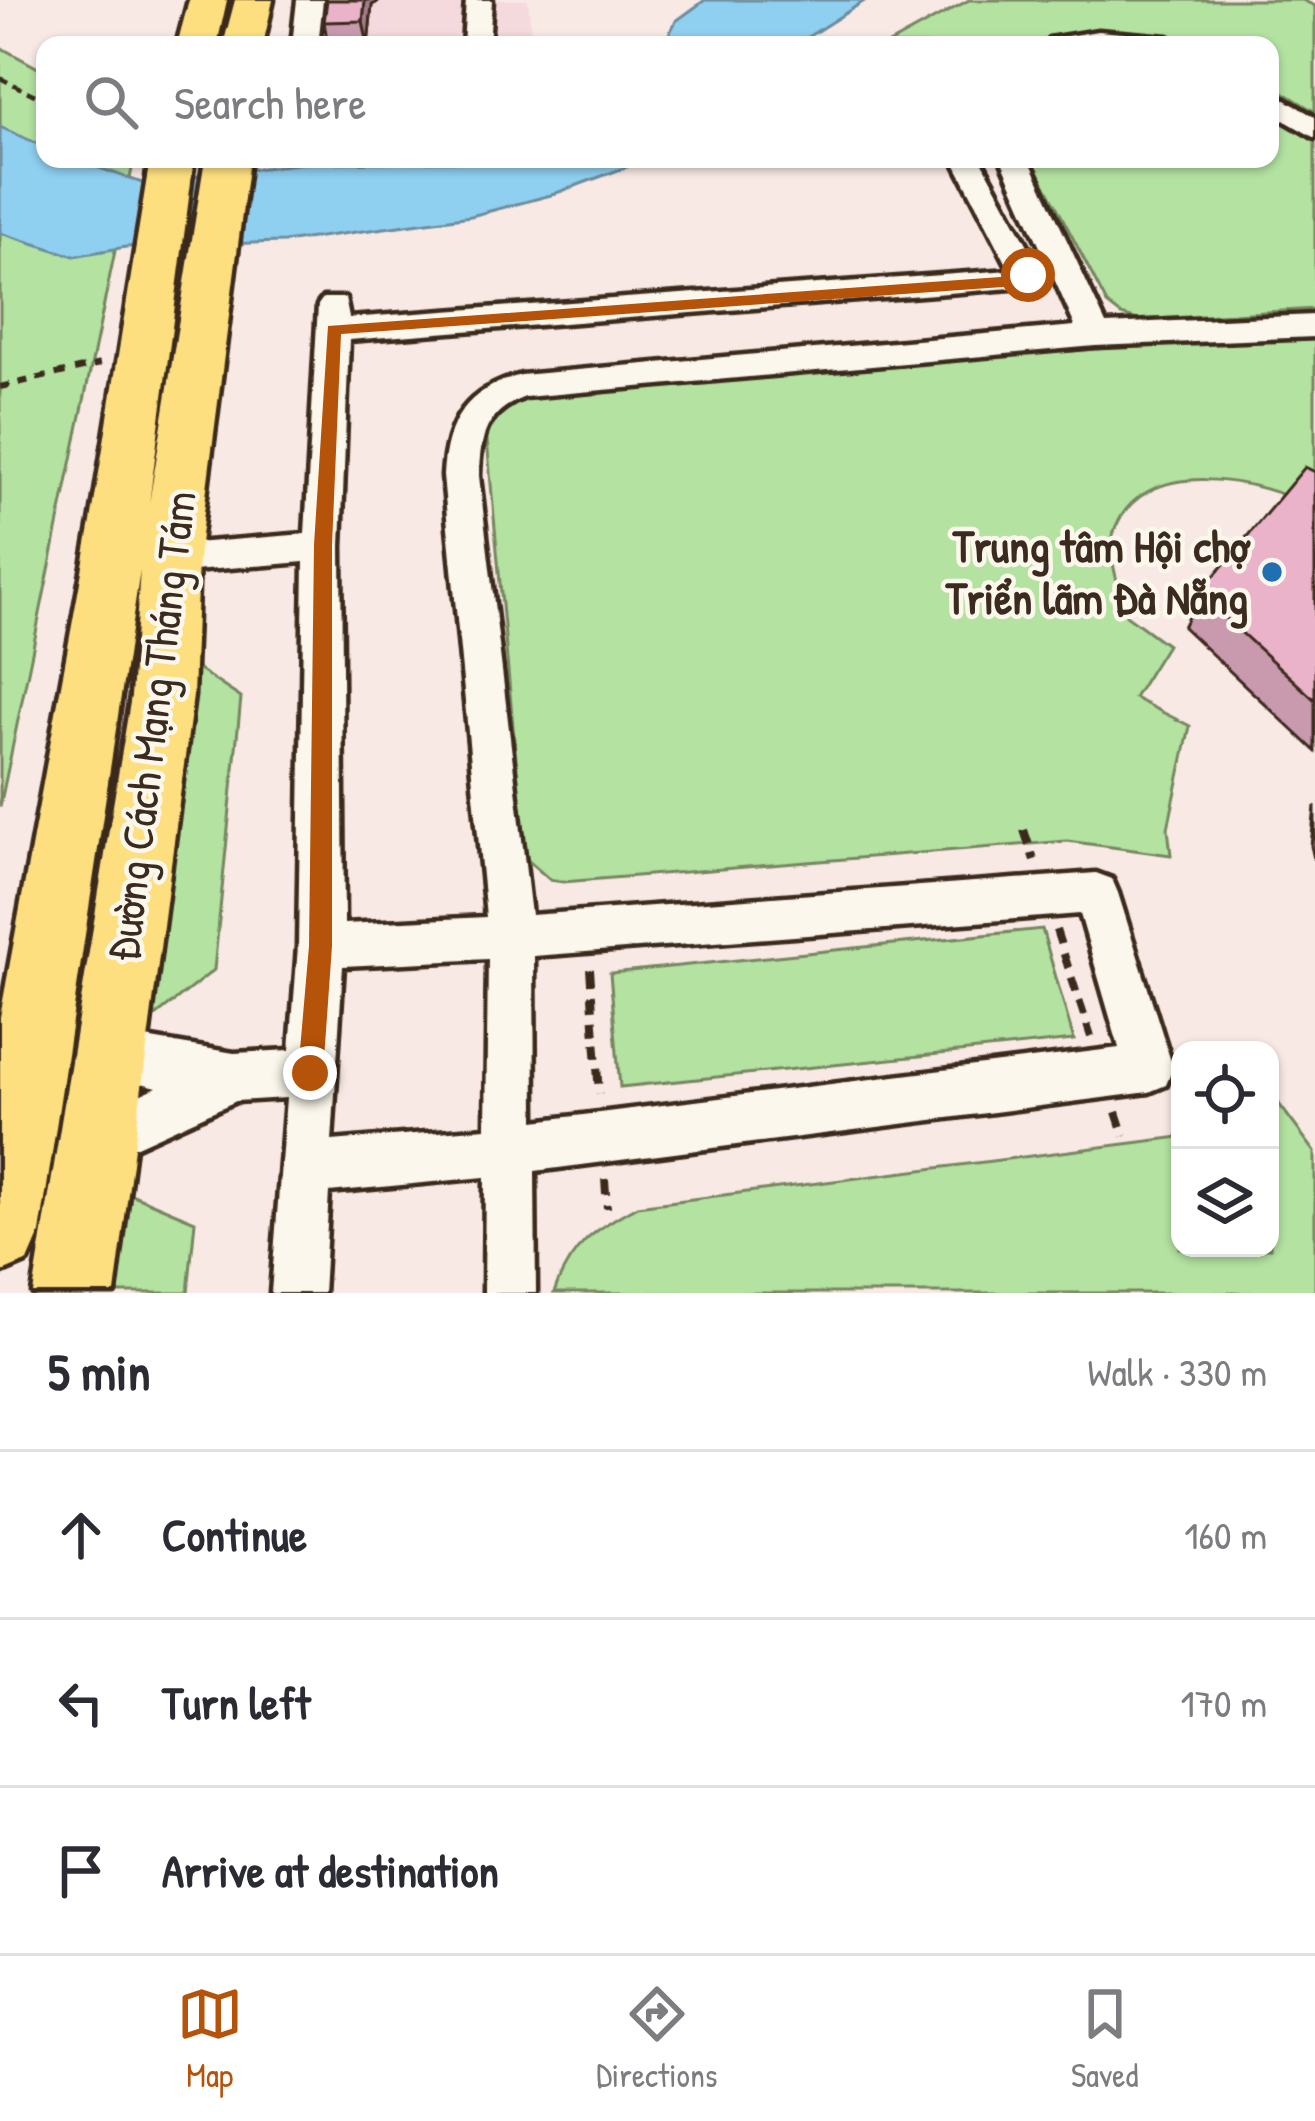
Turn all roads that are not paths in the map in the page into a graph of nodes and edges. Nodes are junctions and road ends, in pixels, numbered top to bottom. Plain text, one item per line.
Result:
1 (208, 0) edge
2 (254, 0) edge
3 (310, 0) edge
4 (479, 0) edge
5 (199, 36) edge
6 (245, 36) edge
7 (299, 36) edge
8 (477, 36) edge
9 (1279, 106) edge
10 (1315, 130) edge
11 (972, 168) edge
12 (1019, 168) edge
13 (226, 170) edge
14 (170, 172) edge
15 (185, 248) junction
16 (1315, 326) edge
17 (1095, 335) junction
18 (323, 545) junction
19 (169, 560) junction
20 (511, 937) junction
21 (321, 946) junction
22 (110, 1055) junction
23 (310, 1073) junction
24 (234, 1077) junction
25 (97, 1138) junction
26 (513, 1150) junction
27 (305, 1169) junction
28 (0, 1233) edge
29 (74, 1293) edge
30 (297, 1293) edge
31 (510, 1293) edge

1 - 5 highway
2 - 6 highway
3 - 7 lane
4 - 8 lane
9 - 10 lane
11 - 18 lane
12 - 17 lane
13 - 15 highway, Đường Cách Mạng Tháng Tám
14 - 15 highway, Đường Cách Mạng Tháng Tám
15 - 19 highway, Đường Cách Mạng Tháng Tám
15 - 28 highway, Đường Cách Mạng Tháng Tám
16 - 17 lane
17 - 20 lane
18 - 19 lane
18 - 21 lane
19 - 22 highway, Đường Cách Mạng Tháng Tám
20 - 21 lane
20 - 26 lane
20 - 26 lane
21 - 23 lane
22 - 24 lane
22 - 25 highway, Đường Cách Mạng Tháng Tám
23 - 24 lane
23 - 27 lane
24 - 25 lane
25 - 29 highway, Đường Cách Mạng Tháng Tám
26 - 27 lane
26 - 31 lane
27 - 30 lane

